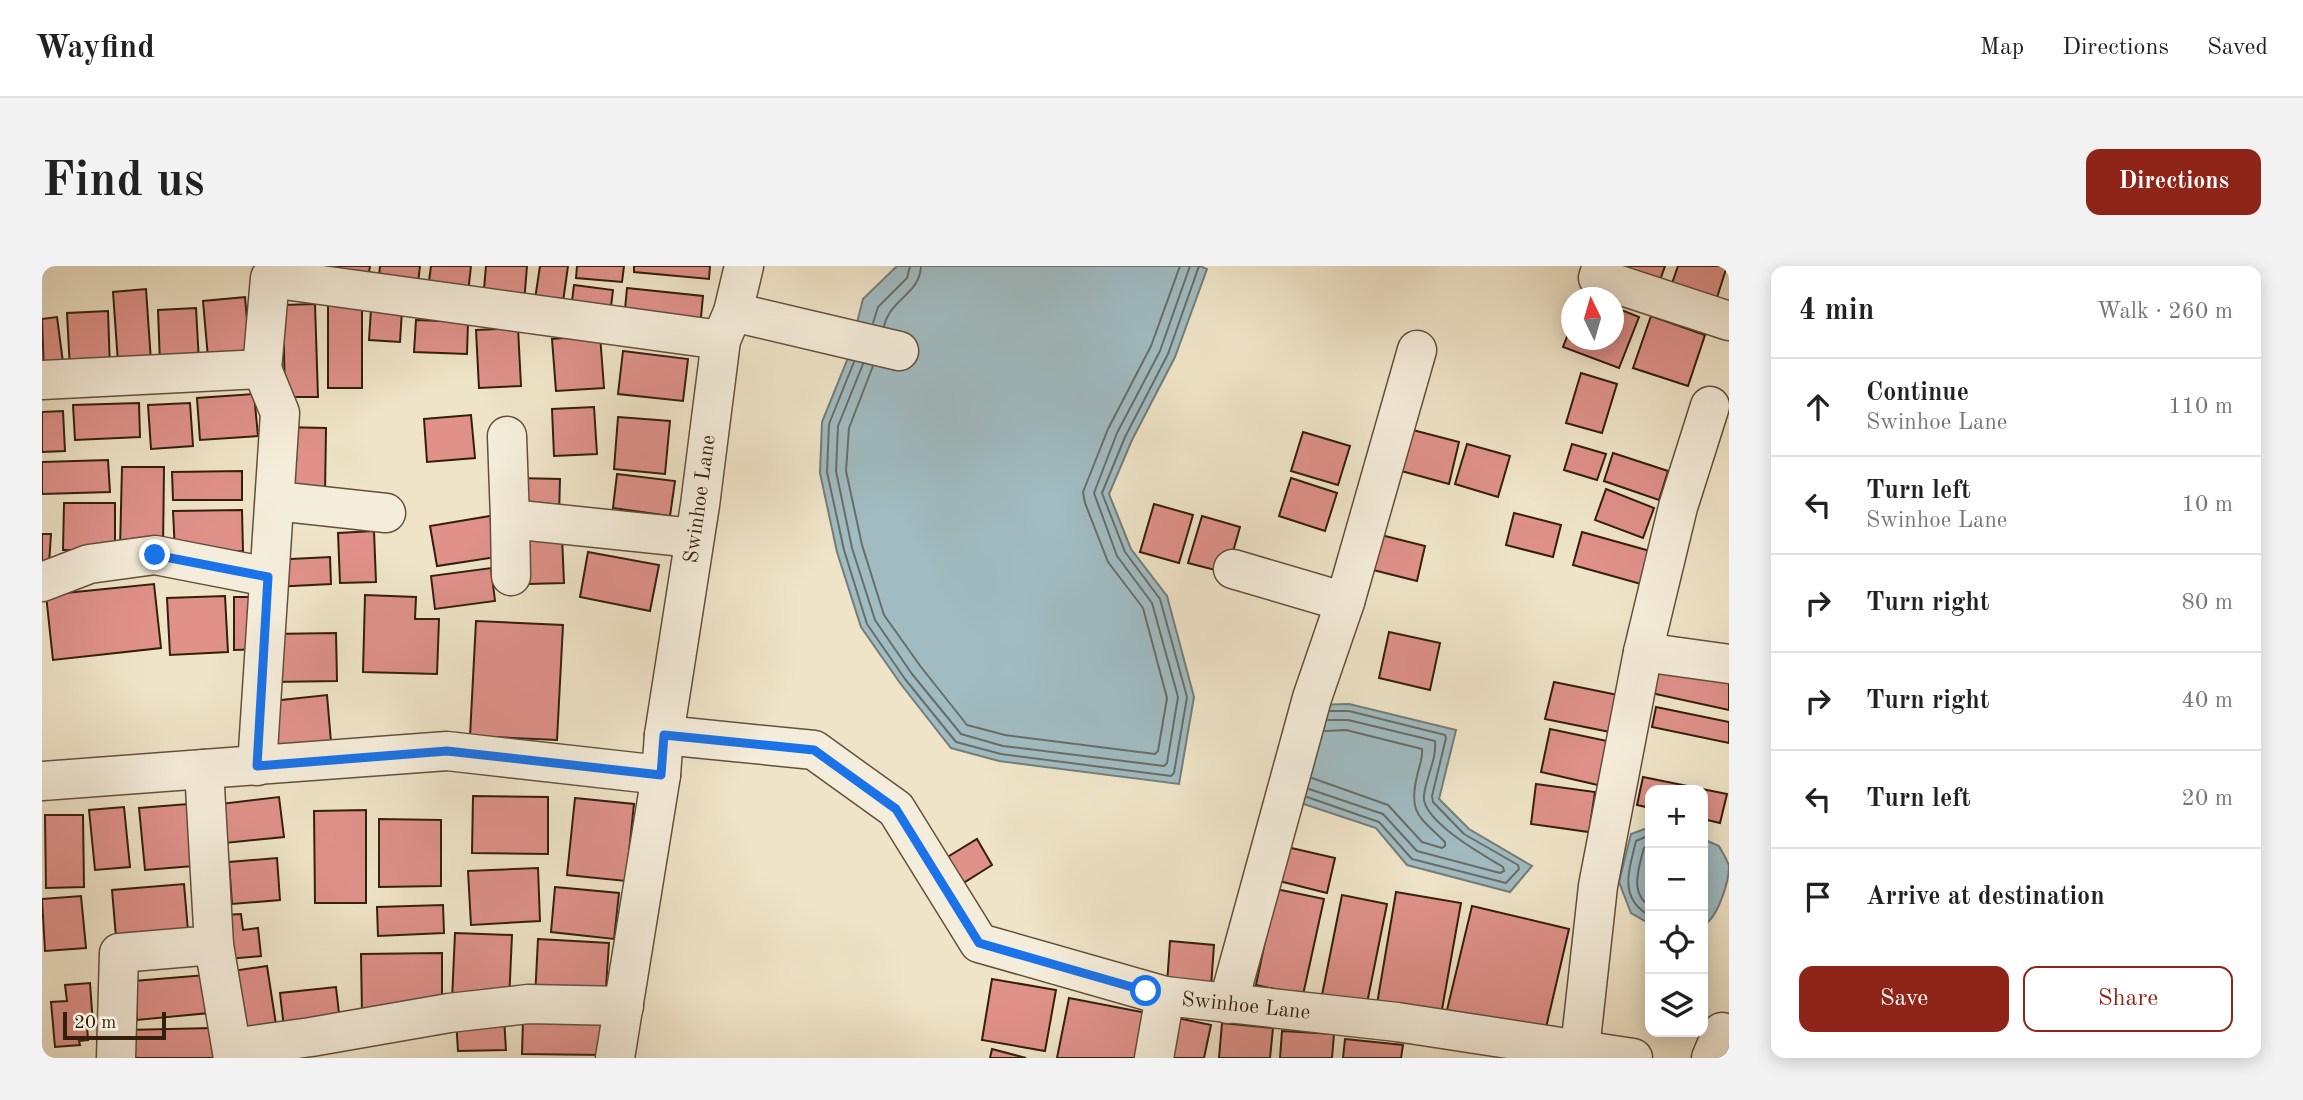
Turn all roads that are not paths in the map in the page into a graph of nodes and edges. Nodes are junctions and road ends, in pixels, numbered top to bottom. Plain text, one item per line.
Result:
1 (744, 266) edge
2 (1602, 266) edge
3 (1729, 321) edge
4 (727, 326) junction
5 (1417, 350) dead end
6 (899, 351) dead end
7 (262, 369) junction
8 (42, 380) edge
9 (1710, 406) dead end
10 (507, 436) dead end
11 (276, 501) junction
12 (386, 513) dead end
13 (510, 519) junction
14 (694, 538) junction
15 (1233, 569) dead end
16 (510, 576) dead end
17 (268, 577) junction
18 (42, 582) edge
19 (1345, 602) junction
20 (1643, 652) junction
21 (1729, 664) edge
22 (664, 735) junction
23 (257, 766) junction
24 (204, 769) junction
25 (661, 775) junction
26 (42, 782) edge
27 (214, 945) junction
28 (1166, 996) junction
29 (1228, 1004) junction
30 (624, 1006) junction
31 (1729, 1034) edge
32 (1580, 1049) junction
33 (233, 1053) edge
34 (116, 1058) edge
35 (615, 1058) edge
36 (1154, 1058) edge
37 (1633, 1058) edge
38 (1711, 1058) edge

1 - 4 street, Swinhoe Lane
2 - 3 street
4 - 6 street
4 - 7 street
4 - 14 street, Swinhoe Lane
5 - 19 street
7 - 8 street
7 - 11 street
9 - 20 street
10 - 13 street
11 - 12 street
11 - 17 street
13 - 14 street
13 - 16 street
14 - 22 street, Swinhoe Lane
15 - 19 street
17 - 18 street
17 - 23 street
19 - 29 street
20 - 21 street
20 - 32 street
22 - 25 street, Swinhoe Lane
22 - 28 street, Swinhoe Lane
23 - 24 street
23 - 25 street
24 - 26 street
24 - 27 street
25 - 30 street, Swinhoe Lane
27 - 33 street
27 - 34 street
28 - 29 street, Swinhoe Lane
28 - 36 street
29 - 32 street, Swinhoe Lane
30 - 33 street
30 - 35 street, Swinhoe Lane
31 - 38 street
32 - 37 street, Swinhoe Lane

